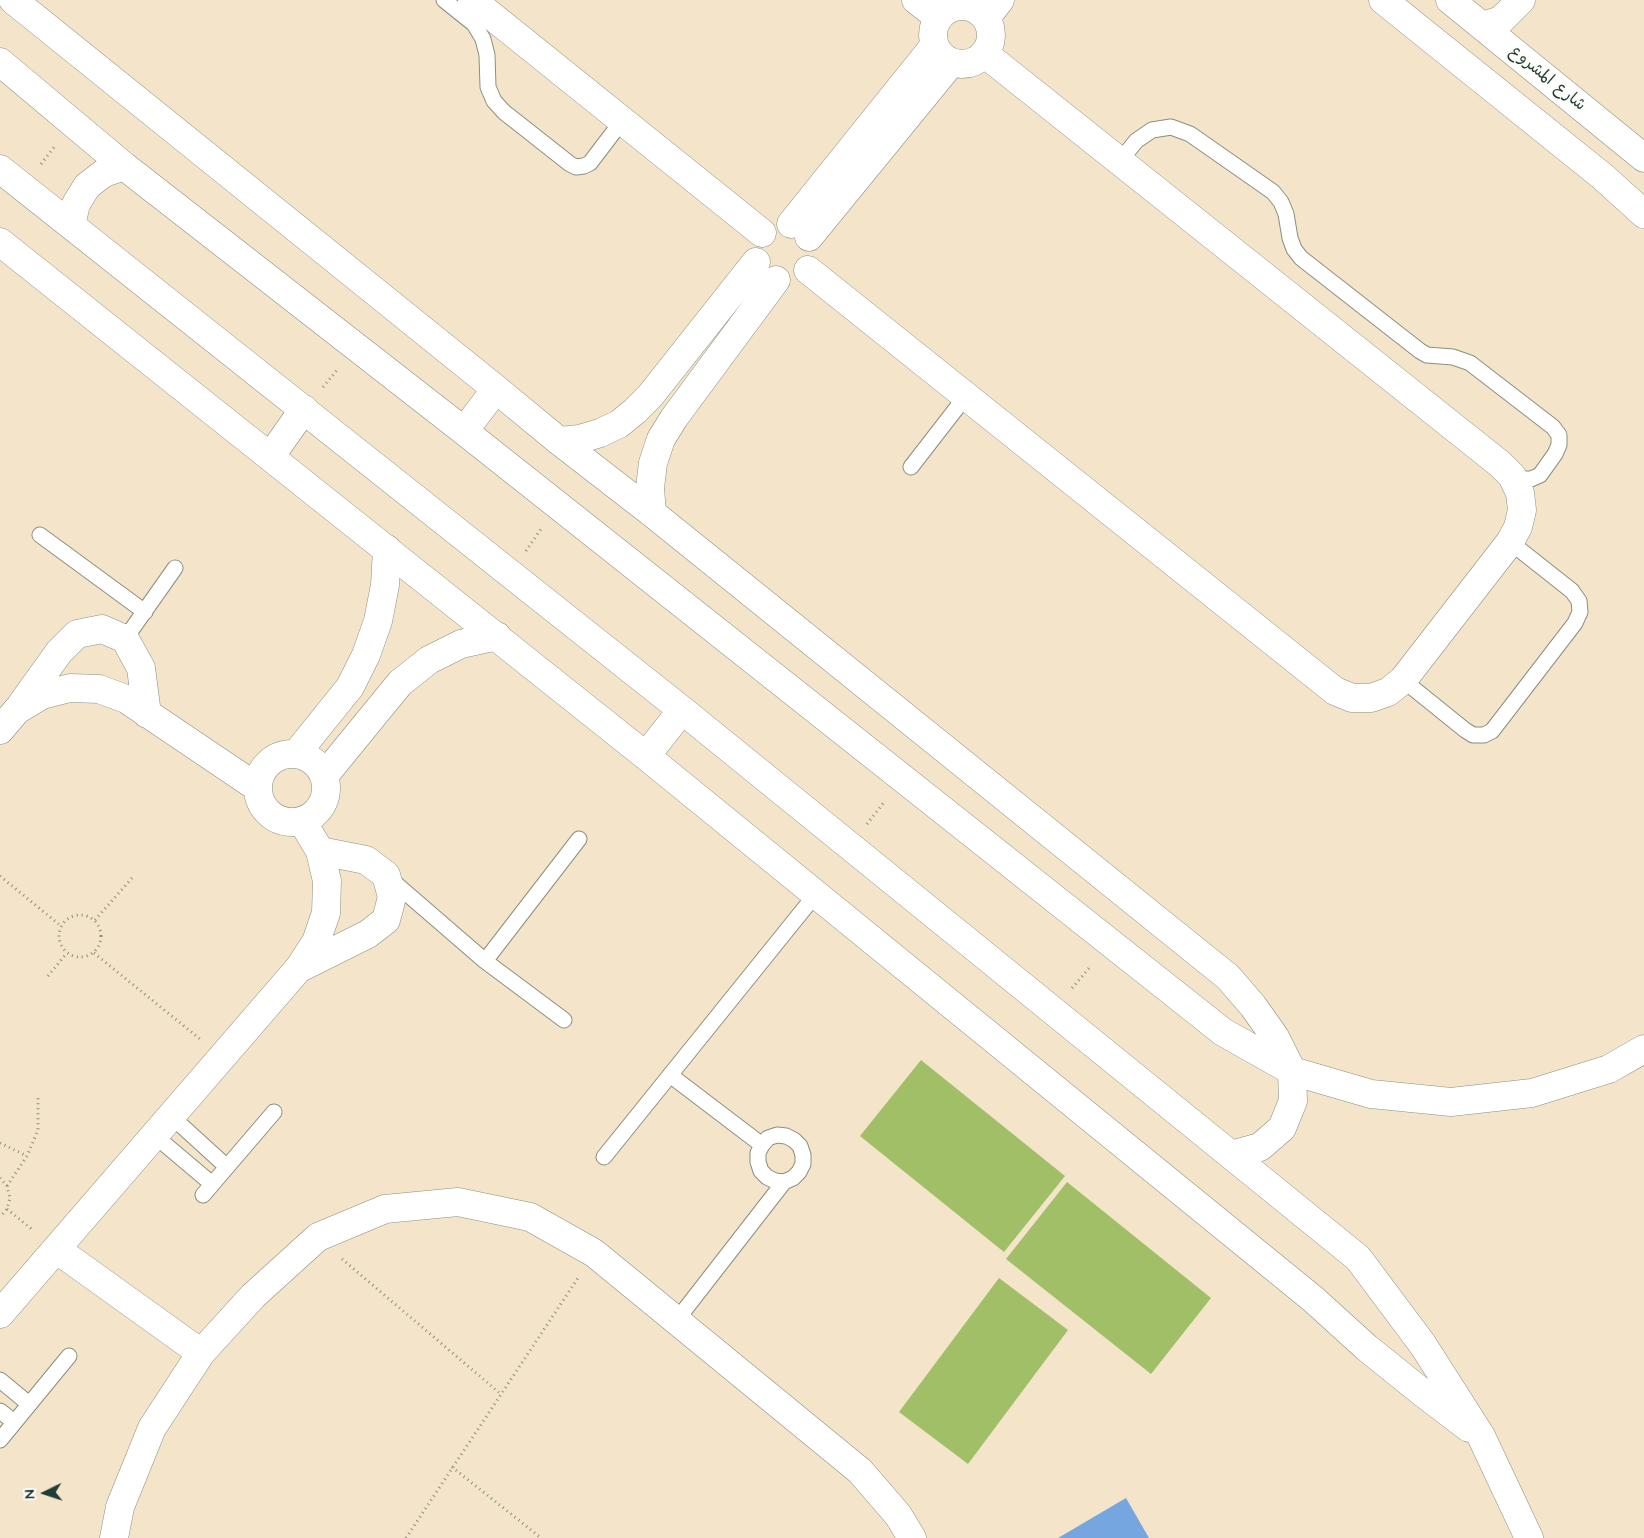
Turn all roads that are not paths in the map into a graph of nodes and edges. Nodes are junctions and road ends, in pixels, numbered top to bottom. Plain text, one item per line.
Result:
1 (13, 0) edge
2 (444, 0) edge
3 (472, 0) edge
4 (916, 0) edge
5 (1383, 0) edge
6 (1450, 0) edge
7 (1521, 0) edge
8 (981, 6) edge
9 (938, 17) junction
10 (1482, 26) junction
11 (985, 54) junction
12 (943, 55) junction
13 (1, 72) edge
14 (622, 120) junction
15 (1644, 158) edge
16 (1120, 161) junction
17 (124, 166) junction
18 (0, 168) edge
19 (1644, 214) edge
20 (71, 225) junction
21 (800, 230) junction
22 (762, 233) junction
23 (0, 242) edge
24 (756, 262) junction
25 (808, 270) junction
26 (776, 280) junction
27 (496, 389) junction
28 (966, 396) junction
29 (304, 409) junction
30 (464, 431) junction
31 (559, 442) junction
32 (270, 457) junction
33 (911, 468) dead end
34 (1512, 476) junction
35 (652, 513) junction
36 (40, 535) dead end
37 (1510, 542) junction
38 (387, 549) junction
39 (176, 568) dead end
40 (145, 612) junction
41 (497, 636) junction
42 (125, 639) junction
43 (1403, 680) junction
44 (682, 710) junction
45 (147, 714) junction
46 (9, 720) edge
47 (296, 754) junction
48 (646, 756) junction
49 (324, 776) junction
50 (258, 788) junction
51 (302, 821) junction
52 (579, 839) dead end
53 (320, 851) junction
54 (386, 875) junction
55 (816, 894) junction
56 (484, 961) junction
57 (299, 968) junction
58 (564, 1020) dead end
59 (1644, 1049) edge
60 (1292, 1071) junction
61 (670, 1075) junction
62 (274, 1112) dead end
63 (162, 1125) junction
64 (762, 1145) junction
65 (1231, 1155) junction
66 (604, 1157) dead end
67 (227, 1167) junction
68 (784, 1182) junction
69 (56, 1249) junction
70 (0, 1314) edge
71 (676, 1321) junction
72 (201, 1353) junction
73 (69, 1356) dead end
74 (0, 1380) edge
75 (29, 1404) junction
76 (0, 1411) edge
77 (14, 1422) junction
78 (1481, 1436) junction
79 (0, 1440) edge
80 (114, 1538) edge
81 (912, 1538) edge
82 (1530, 1538) edge

1 - 27 street
2 - 14 lane
3 - 14 street
4 - 9 street
5 - 19 street
6 - 10 street, شارع المشروع
7 - 10 street
8 - 9 street
8 - 11 street
9 - 12 street
10 - 15 street, شارع المشروع
11 - 12 street
11 - 16 street
12 - 21 street
13 - 17 street
14 - 22 street
16 - 34 street
16 - 34 lane
17 - 20 street
17 - 30 street
18 - 20 street
20 - 29 street
21 - 22 street
21 - 25 street
22 - 24 street
23 - 32 street
24 - 26 street
24 - 31 street
25 - 26 street
25 - 28 street
26 - 35 street
27 - 30 street
27 - 31 street
28 - 33 lane
28 - 43 street
29 - 32 street
29 - 44 street
30 - 60 street
31 - 35 street
32 - 38 street
34 - 37 street
35 - 60 street
36 - 40 lane
37 - 43 street
37 - 43 lane
38 - 41 street
38 - 47 street
39 - 40 lane
40 - 42 lane
41 - 48 street
41 - 49 street
42 - 45 street
42 - 46 street
44 - 48 street
44 - 65 street
45 - 46 street
45 - 50 street
47 - 49 street
47 - 50 street
48 - 55 street
49 - 51 street
50 - 51 street
51 - 53 street
52 - 56 lane
53 - 54 street
53 - 57 street
54 - 56 lane
54 - 57 street
55 - 61 lane
55 - 78 street
56 - 58 lane
57 - 63 street
59 - 60 street
60 - 65 street
61 - 64 lane
61 - 66 lane
62 - 67 lane
63 - 67 lane
63 - 67 lane
63 - 69 street
64 - 68 lane
64 - 68 lane
65 - 78 street
68 - 71 lane
69 - 70 street
69 - 72 street
71 - 72 street
71 - 81 street
72 - 80 street
73 - 75 lane
74 - 75 lane
75 - 77 lane
76 - 77 lane
77 - 79 lane
78 - 82 street

